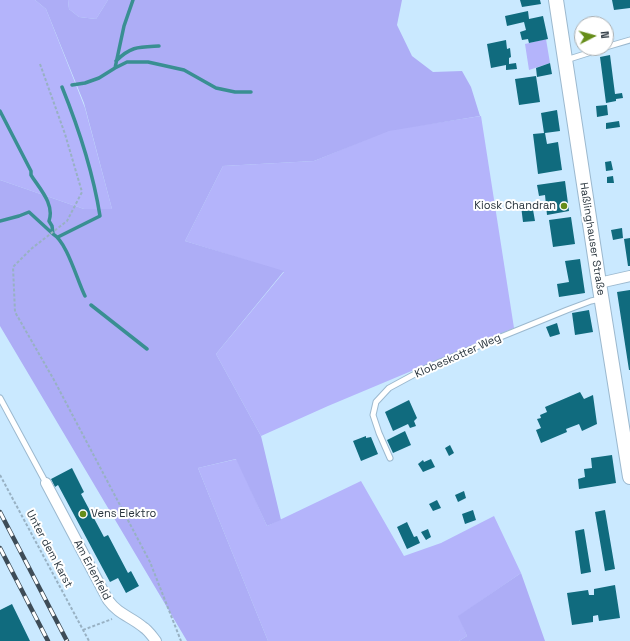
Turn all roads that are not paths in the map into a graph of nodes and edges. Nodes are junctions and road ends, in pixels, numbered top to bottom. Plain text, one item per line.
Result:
1 (556, 0) edge
2 (630, 40) edge
3 (614, 45) edge
4 (579, 56) edge
5 (566, 60) junction
6 (630, 276) edge
7 (599, 283) junction
8 (601, 299) junction
9 (0, 398) edge
10 (390, 458) dead end
11 (630, 477) edge
12 (46, 483) joint
13 (156, 641) edge

1 - 5 main road, Haßlinghauser Straße
2 - 3 lane
4 - 5 lane
5 - 7 main road, Haßlinghauser Straße
6 - 7 street
7 - 8 main road, Haßlinghauser Straße
8 - 10 lane, Klobeskotter Weg
8 - 11 main road, Haßlinghauser Straße
9 - 12 lane
12 - 13 street, Am Erlenfeld

